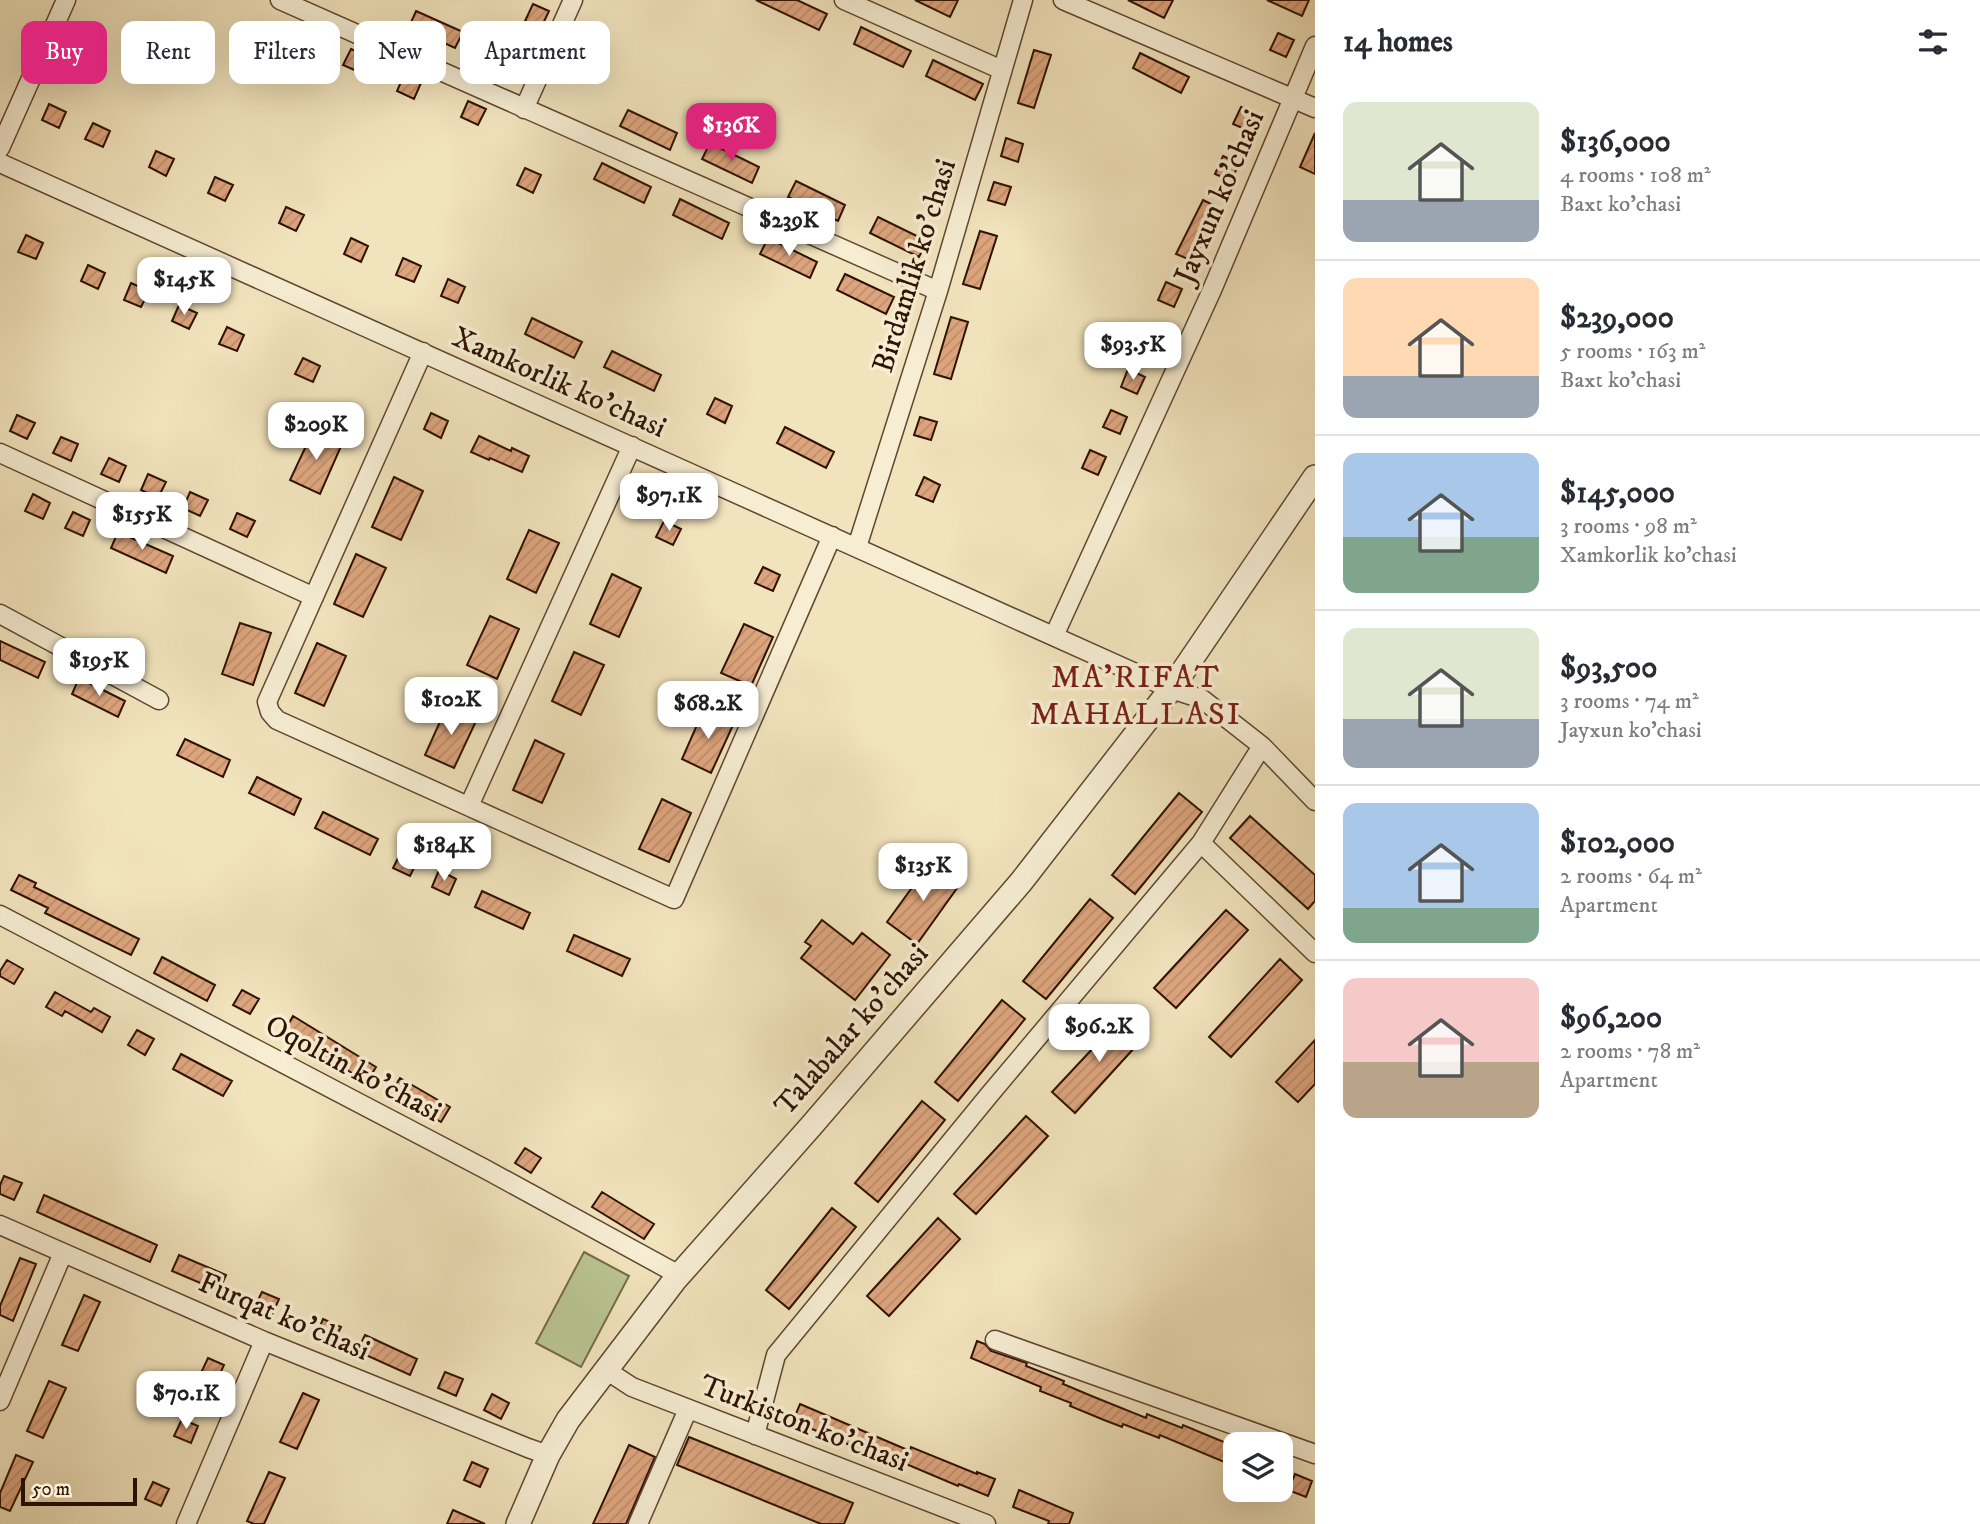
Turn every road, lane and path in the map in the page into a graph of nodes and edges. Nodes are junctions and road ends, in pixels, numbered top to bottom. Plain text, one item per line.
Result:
1 (66, 0) edge
2 (280, 0) edge
3 (573, 0) edge
4 (844, 0) edge
5 (1023, 0) edge
6 (1063, 0) edge
7 (316, 7) edge
8 (1315, 46) edge
9 (1002, 70) junction
10 (1292, 98) junction
11 (1315, 108) edge
12 (524, 109) junction
13 (0, 148) edge
14 (0, 163) edge
15 (937, 291) junction
16 (423, 352) junction
17 (632, 446) junction
18 (0, 453) edge
19 (1315, 477) edge
20 (832, 536) junction
21 (857, 547) junction
22 (314, 597) junction
23 (0, 614) edge
24 (1054, 636) junction
25 (1171, 689) junction
26 (159, 700) dead end
27 (1262, 746) junction
28 (1315, 801) edge
29 (469, 806) junction
30 (1201, 843) junction
31 (0, 915) edge
32 (1315, 953) edge
33 (0, 1225) edge
34 (63, 1253) junction
35 (679, 1275) junction
36 (264, 1340) junction
37 (995, 1340) dead end
38 (606, 1370) junction
39 (0, 1401) edge
40 (688, 1409) junction
41 (755, 1435) junction
42 (1315, 1454) edge
43 (548, 1455) junction
44 (187, 1524) edge
45 (518, 1524) edge
46 (638, 1524) edge
47 (986, 1524) edge

1 - 13 street
2 - 7 street
3 - 12 street
4 - 9 street
5 - 9 street, Birdamlik ko'chasi
6 - 10 street
7 - 12 street
8 - 10 street, Jayxun ko'chasi
9 - 15 street, Birdamlik ko'chasi
10 - 11 street
10 - 24 street, Jayxun ko'chasi
12 - 15 street
14 - 16 street, Xamkorlik ko'chasi
15 - 21 street, Birdamlik ko'chasi
16 - 17 street, Xamkorlik ko'chasi
16 - 22 street
17 - 20 street, Xamkorlik ko'chasi
17 - 29 street
18 - 22 street
19 - 25 street, Talabalar ko'chasi
20 - 21 street, Xamkorlik ko'chasi
20 - 29 street
21 - 24 street, Xamkorlik ko'chasi
22 - 29 street
23 - 26 street
24 - 25 street, Xamkorlik ko'chasi
25 - 27 street, Xamkorlik ko'chasi
25 - 35 street, Talabalar ko'chasi
27 - 28 street, Xamkorlik ko'chasi
27 - 30 street
30 - 32 street
30 - 41 street
31 - 35 street, Oqoltin ko'chasi
33 - 34 street, Furqat ko'chasi
34 - 36 street, Furqat ko'chasi
34 - 39 street
35 - 38 street, Talabalar ko'chasi
36 - 43 street, Furqat ko'chasi
36 - 44 street
37 - 42 street
38 - 40 street, Turkiston ko'chasi
38 - 43 street, Talabalar ko'chasi
40 - 41 street, Turkiston ko'chasi
40 - 46 street
41 - 47 street, Turkiston ko'chasi
43 - 45 street, Talabalar ko'chasi

